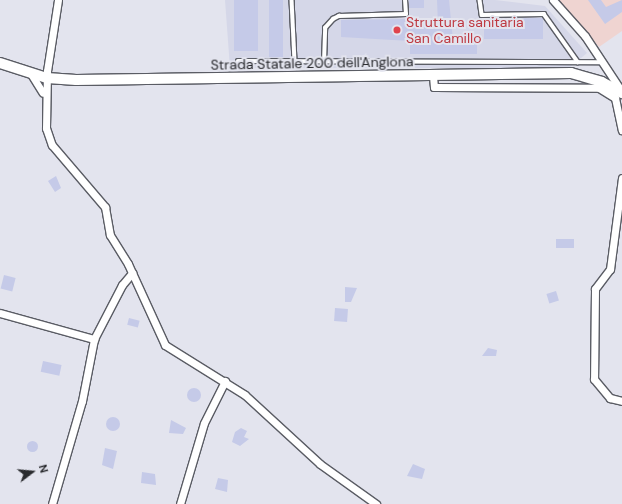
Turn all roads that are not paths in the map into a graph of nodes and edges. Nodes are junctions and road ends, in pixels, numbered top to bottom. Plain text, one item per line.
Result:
1 (58, 0) edge
2 (292, 0) edge
3 (405, 0) edge
4 (480, 0) edge
5 (553, 0) edge
6 (238, 60) dead end
7 (295, 62) junction
8 (324, 62) junction
9 (578, 62) junction
10 (604, 62) junction
11 (0, 63) edge
12 (27, 72) junction
13 (433, 76) junction
14 (47, 78) junction
15 (64, 79) junction
16 (622, 93) edge
17 (45, 101) junction
18 (622, 130) edge
19 (622, 178) edge
20 (132, 273) junction
21 (0, 313) edge
22 (94, 339) junction
23 (225, 381) junction
24 (622, 400) edge
25 (52, 504) edge
26 (180, 504) edge
27 (376, 504) edge

1 - 14 street
2 - 7 lane
3 - 8 lane
4 - 9 lane
5 - 10 street
6 - 7 lane
7 - 8 lane
8 - 9 lane
9 - 10 lane
10 - 16 street
11 - 12 main road, Strada Statale 200 dell'Anglona
12 - 14 main road, Strada Statale 200 dell'Anglona
12 - 17 street
13 - 15 main road, Strada Statale 200 dell'Anglona
13 - 16 main road, Strada Statale 200 dell'Anglona
13 - 18 street
14 - 15 main road, Strada Statale 200 dell'Anglona
14 - 17 street
15 - 17 street
17 - 20 street
19 - 24 street
20 - 22 street
20 - 23 street
21 - 22 street
22 - 25 street
23 - 26 street
23 - 27 street

